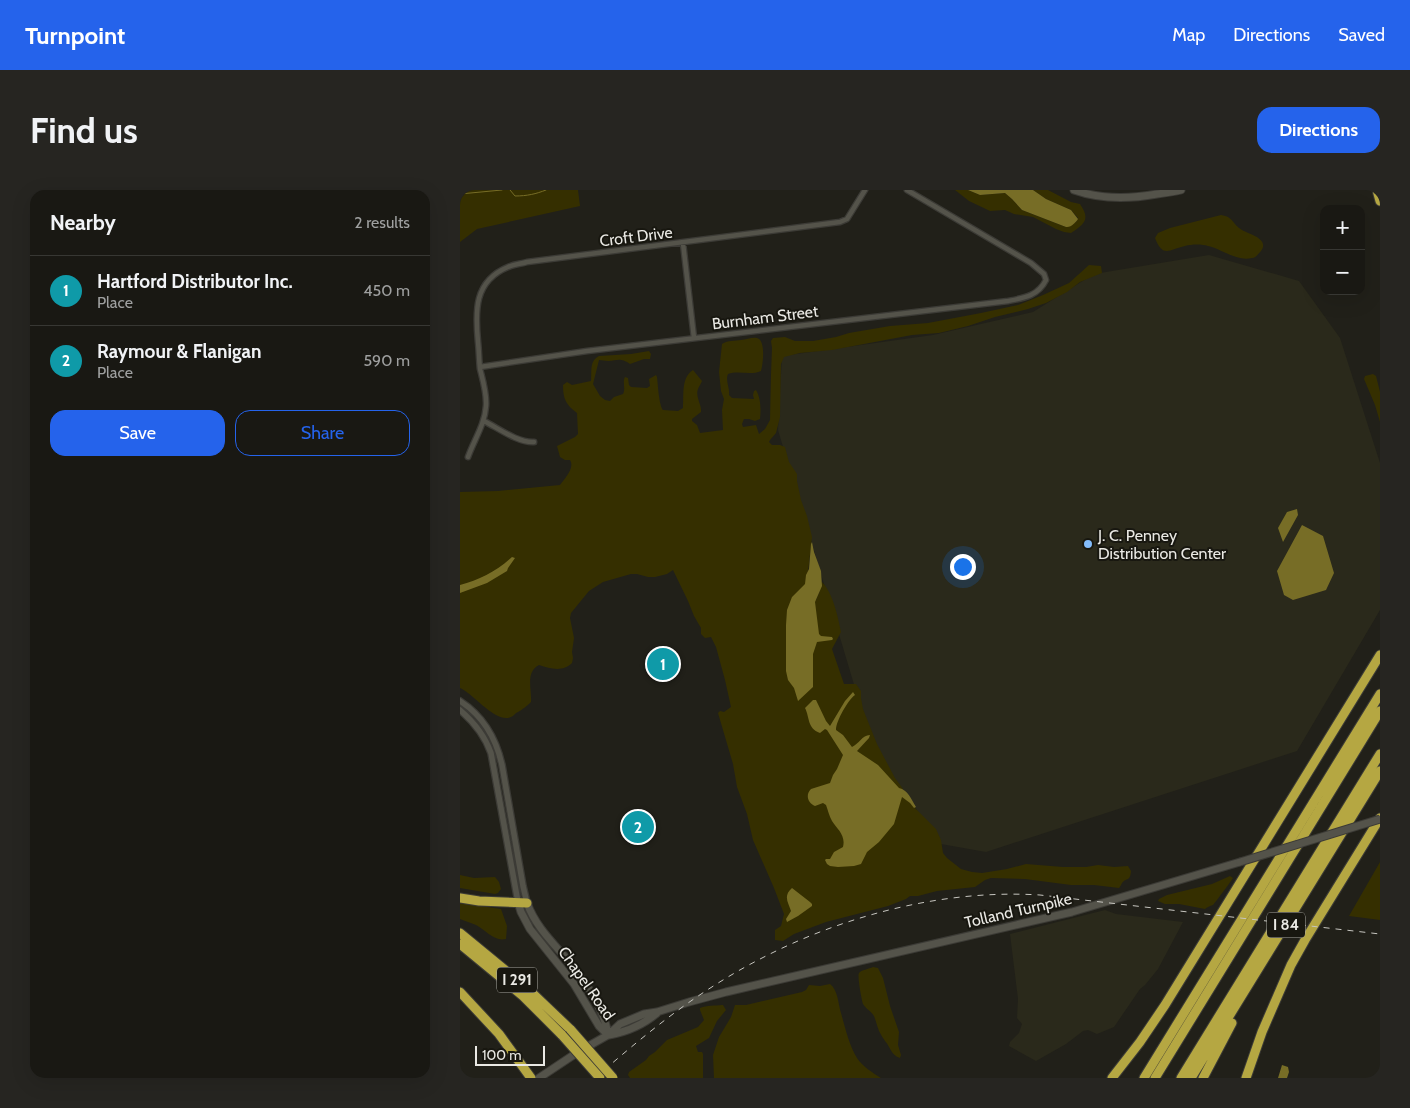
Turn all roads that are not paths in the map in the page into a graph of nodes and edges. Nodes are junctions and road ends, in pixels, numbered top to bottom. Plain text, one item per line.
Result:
1 (865, 190) edge
2 (907, 190) edge
3 (1074, 190) edge
4 (1166, 190) edge
5 (1181, 190) edge
6 (1377, 190) edge
7 (1158, 194) junction
8 (1380, 201) edge
9 (682, 243) junction
10 (694, 338) junction
11 (480, 367) junction
12 (484, 421) junction
13 (534, 442) dead end
14 (468, 457) dead end
15 (1379, 657) edge
16 (1380, 694) edge
17 (460, 701) edge
18 (460, 710) edge
19 (1380, 711) edge
20 (1380, 754) edge
21 (501, 760) junction
22 (493, 762) junction
23 (1380, 771) edge
24 (1380, 819) edge
25 (511, 821) junction
26 (504, 822) junction
27 (460, 898) edge
28 (523, 903) junction
29 (460, 933) edge
30 (460, 944) edge
31 (586, 986) junction
32 (579, 990) junction
33 (460, 992) edge
34 (1244, 993) junction
35 (1270, 1015) junction
36 (567, 1032) junction
37 (608, 1035) junction
38 (531, 1078) edge
39 (539, 1078) edge
40 (600, 1078) edge
41 (613, 1078) edge
42 (1112, 1078) edge
43 (1144, 1078) edge
44 (1154, 1078) edge
45 (1181, 1078) edge
46 (1191, 1078) edge
47 (1203, 1078) edge
48 (1246, 1078) edge
49 (1252, 1078) edge

1 - 9 street, Croft Drive
2 - 10 street, Burnham Street
3 - 7 main road
4 - 7 main road
5 - 7 main road
6 - 8 highway
9 - 10 street
9 - 11 street, Croft Drive
10 - 11 street, Burnham Street
11 - 12 street, Croft Drive
12 - 13 street
12 - 14 street
15 - 42 highway
16 - 43 highway, I 84
17 - 21 street, Chapel Road
18 - 22 street, Chapel Road
19 - 44 highway
20 - 45 highway
21 - 22 street
21 - 25 street, Chapel Road
22 - 26 street, Chapel Road
23 - 34 highway, I 84
24 - 35 highway
24 - 37 main road, Tolland Turnpike, bridge
25 - 26 street
25 - 28 street, Chapel Road
26 - 28 street, Chapel Road
27 - 28 highway
28 - 31 main road, Chapel Road
28 - 32 main road, Chapel Road
29 - 36 highway, I 291
30 - 36 highway, I 291
31 - 32 street
31 - 37 main road, Chapel Road
32 - 37 main road, Chapel Road
33 - 38 highway
34 - 46 highway, I 84
34 - 47 highway
35 - 48 highway
35 - 49 highway
36 - 40 highway, I 291, bridge
36 - 41 highway, I 291, bridge
37 - 39 main road, Tolland Turnpike

